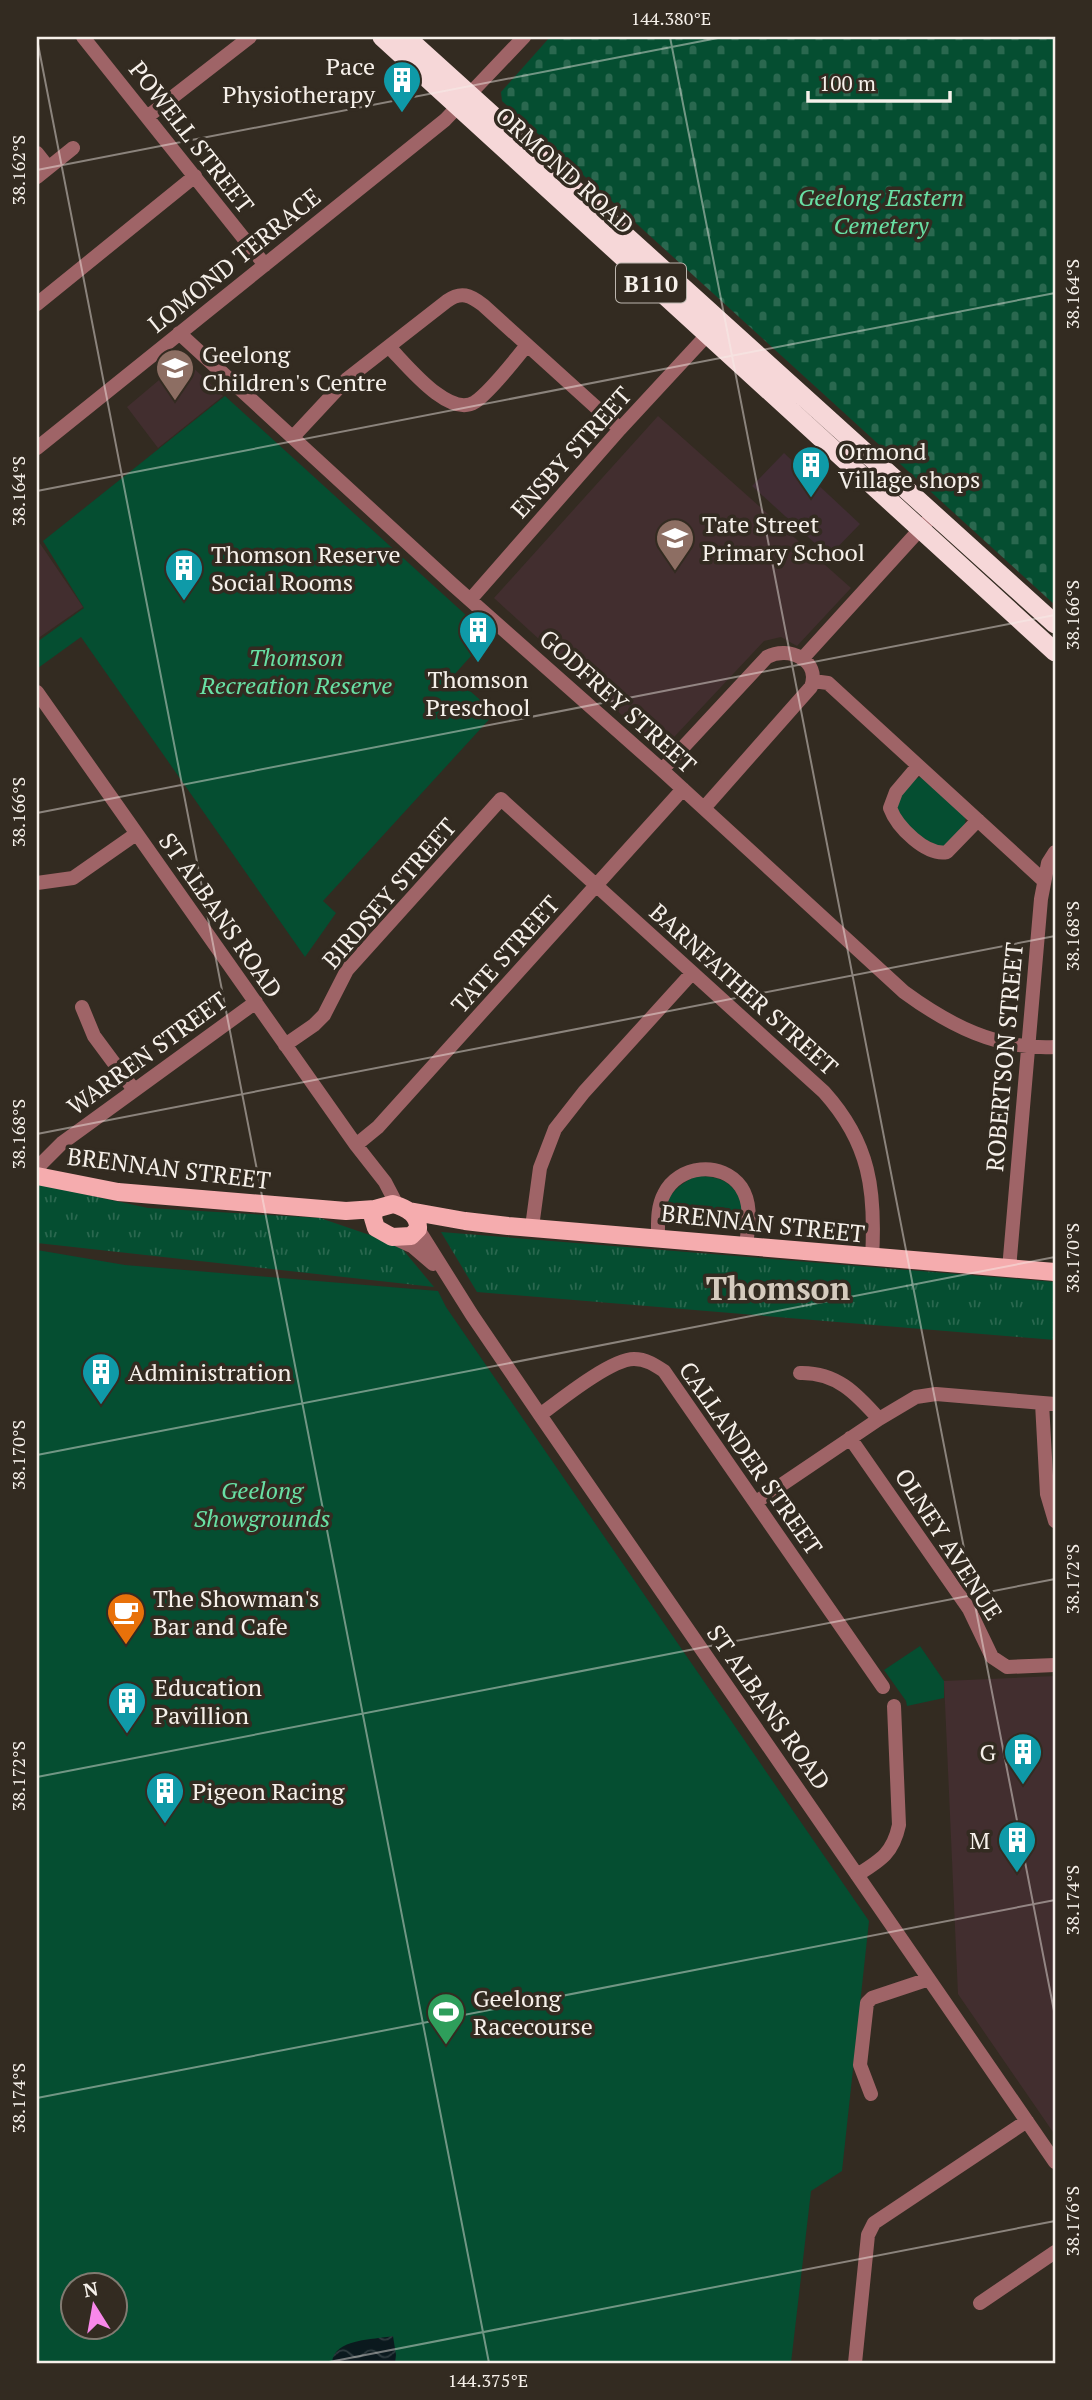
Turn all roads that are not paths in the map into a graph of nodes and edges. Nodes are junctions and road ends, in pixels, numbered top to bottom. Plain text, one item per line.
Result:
1 (83, 37) edge
2 (250, 37) edge
3 (382, 37) edge
4 (406, 37) edge
5 (524, 37) edge
6 (466, 101) junction
7 (147, 117) junction
8 (73, 148) dead end
9 (37, 153) edge
10 (43, 172) edge
11 (195, 176) junction
12 (265, 265) junction
13 (37, 304) edge
14 (179, 333) junction
15 (708, 334) junction
16 (527, 345) junction
17 (389, 347) junction
18 (620, 429) junction
19 (293, 437) junction
20 (37, 448) edge
21 (928, 521) junction
22 (470, 600) junction
23 (1055, 624) edge
24 (1055, 652) edge
25 (802, 659) junction
26 (813, 681) junction
27 (37, 692) edge
28 (918, 766) junction
29 (662, 770) junction
30 (683, 789) junction
31 (501, 799) joint
32 (704, 808) junction
33 (978, 820) junction
34 (136, 834) junction
35 (1055, 852) edge
36 (1043, 880) junction
37 (37, 883) edge
38 (597, 887) junction
39 (692, 973) junction
40 (256, 1002) junction
41 (82, 1007) dead end
42 (285, 1045) junction
43 (1027, 1045) junction
44 (1055, 1047) edge
45 (134, 1090) junction
46 (356, 1145) junction
47 (369, 1163) junction
48 (37, 1174) edge
49 (296, 1207) junction
50 (375, 1208) junction
51 (403, 1208) junction
52 (465, 1221) junction
53 (532, 1227) junction
54 (418, 1229) junction
55 (388, 1236) junction
56 (658, 1237) junction
57 (746, 1246) junction
58 (872, 1258) junction
59 (1009, 1269) junction
60 (1055, 1272) edge
61 (447, 1277) junction
62 (800, 1373) dead end
63 (1049, 1403) edge
64 (540, 1415) junction
65 (879, 1419) junction
66 (850, 1438) junction
67 (756, 1502) junction
68 (1055, 1521) edge
69 (1055, 1665) edge
70 (883, 1687) dead end
71 (894, 1706) dead end
72 (857, 1875) junction
73 (929, 1979) junction
74 (871, 2094) dead end
75 (1027, 2121) junction
76 (1055, 2162) edge
77 (1055, 2252) edge
78 (980, 2303) dead end
79 (855, 2363) edge

1 - 7 street, POWELL STREET
2 - 7 street
3 - 6 highway, ORMOND ROAD / B110
4 - 6 highway, ORMOND ROAD / B110
5 - 6 street, LOMOND TERRACE
6 - 12 street, LOMOND TERRACE
6 - 15 highway, ORMOND ROAD / B110
6 - 21 highway, ORMOND ROAD / B110
7 - 11 street, POWELL STREET
8 - 10 street
9 - 10 street
11 - 12 street, POWELL STREET
11 - 13 street
12 - 14 street, LOMOND TERRACE
14 - 19 street, GODFREY STREET
14 - 20 street, LOMOND TERRACE
15 - 18 street, ENSBY STREET
15 - 21 highway, ORMOND ROAD / B110
16 - 17 street
16 - 17 street
16 - 18 street
17 - 19 street
18 - 22 street, ENSBY STREET
19 - 22 street, GODFREY STREET
21 - 23 highway, ORMOND ROAD / B110
21 - 24 highway, ORMOND ROAD / B110
21 - 25 street
22 - 29 street, GODFREY STREET
25 - 26 street
25 - 29 street
26 - 28 street
26 - 32 street
27 - 34 street, ST ALBANS ROAD
28 - 33 street
28 - 33 street
29 - 30 street, GODFREY STREET
30 - 32 street, GODFREY STREET
30 - 38 street, TATE STREET
31 - 38 street, BARNFATHER STREET
31 - 42 street, BIRDSEY STREET
32 - 43 street, GODFREY STREET
33 - 36 street
34 - 37 street
34 - 40 street, ST ALBANS ROAD
35 - 36 street, ROBERTSON STREET
36 - 43 street, ROBERTSON STREET
38 - 39 street, BARNFATHER STREET
38 - 46 street, TATE STREET
39 - 53 street
39 - 58 street, BARNFATHER STREET
40 - 42 street, ST ALBANS ROAD
40 - 45 street, WARREN STREET
41 - 45 street
42 - 46 street, ST ALBANS ROAD
43 - 44 street, GODFREY STREET
43 - 59 street, ROBERTSON STREET
45 - 48 street, WARREN STREET
46 - 47 street, ST ALBANS ROAD
47 - 50 street, ST ALBANS ROAD
47 - 51 street, ST ALBANS ROAD
48 - 49 main road, BRENNAN STREET
49 - 50 main road, BRENNAN STREET
49 - 55 main road, BRENNAN STREET
50 - 51 main road
50 - 55 main road
51 - 52 main road, BRENNAN STREET
51 - 54 main road
52 - 53 main road, BRENNAN STREET
52 - 54 main road, BRENNAN STREET
53 - 56 main road, BRENNAN STREET
54 - 55 main road
54 - 61 street, ST ALBANS ROAD
55 - 61 street, ST ALBANS ROAD
56 - 57 main road, BRENNAN STREET
56 - 57 street
57 - 58 main road, BRENNAN STREET
58 - 59 main road, BRENNAN STREET
59 - 60 main road, BRENNAN STREET
61 - 64 street, ST ALBANS ROAD
62 - 65 street
63 - 65 street
63 - 68 street
64 - 67 street, CALLANDER STREET
64 - 72 street, ST ALBANS ROAD
65 - 66 street
66 - 67 street
66 - 69 street, OLNEY AVENUE
67 - 70 street, CALLANDER STREET
71 - 72 street
72 - 73 street, ST ALBANS ROAD
73 - 74 street
73 - 75 street, ST ALBANS ROAD
75 - 76 street, ST ALBANS ROAD
75 - 79 street
77 - 78 street

